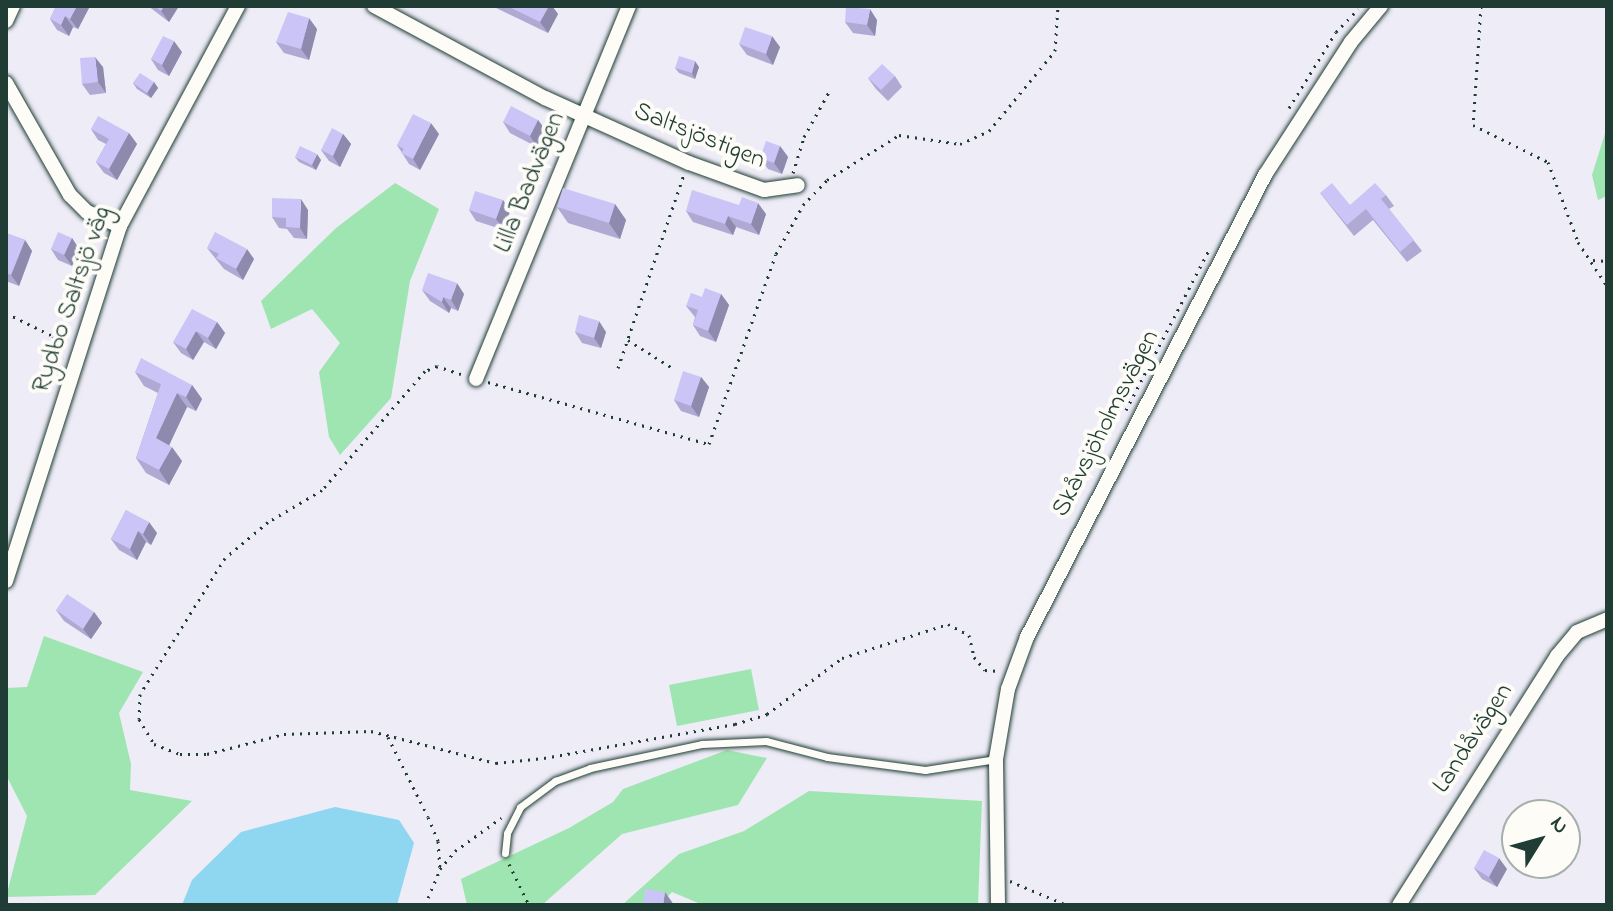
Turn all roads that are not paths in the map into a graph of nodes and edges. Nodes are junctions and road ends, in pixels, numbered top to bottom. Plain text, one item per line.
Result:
1 (13, 6) edge
2 (238, 6) edge
3 (374, 6) edge
4 (629, 6) edge
5 (1381, 6) edge
6 (6, 21) edge
7 (6, 83) edge
8 (584, 116) junction
9 (794, 186) road end
10 (120, 226) junction
11 (476, 379) road end
12 (6, 581) edge
13 (1607, 619) edge
14 (996, 759) junction
15 (505, 853) road end
16 (998, 905) edge
17 (1399, 905) edge

1 - 6 street
2 - 10 street, Rydbo Saltsjö väg
3 - 8 street
4 - 8 street, Lilla Badvägen
5 - 14 street, Skåvsjöholmsvägen
7 - 10 street
8 - 9 street, Saltsjöstigen
8 - 11 street, Lilla Badvägen
10 - 12 street, Rydbo Saltsjö väg
13 - 17 street, Landåvägen
14 - 15 lane
14 - 16 street, Skåvsjöholmsvägen

